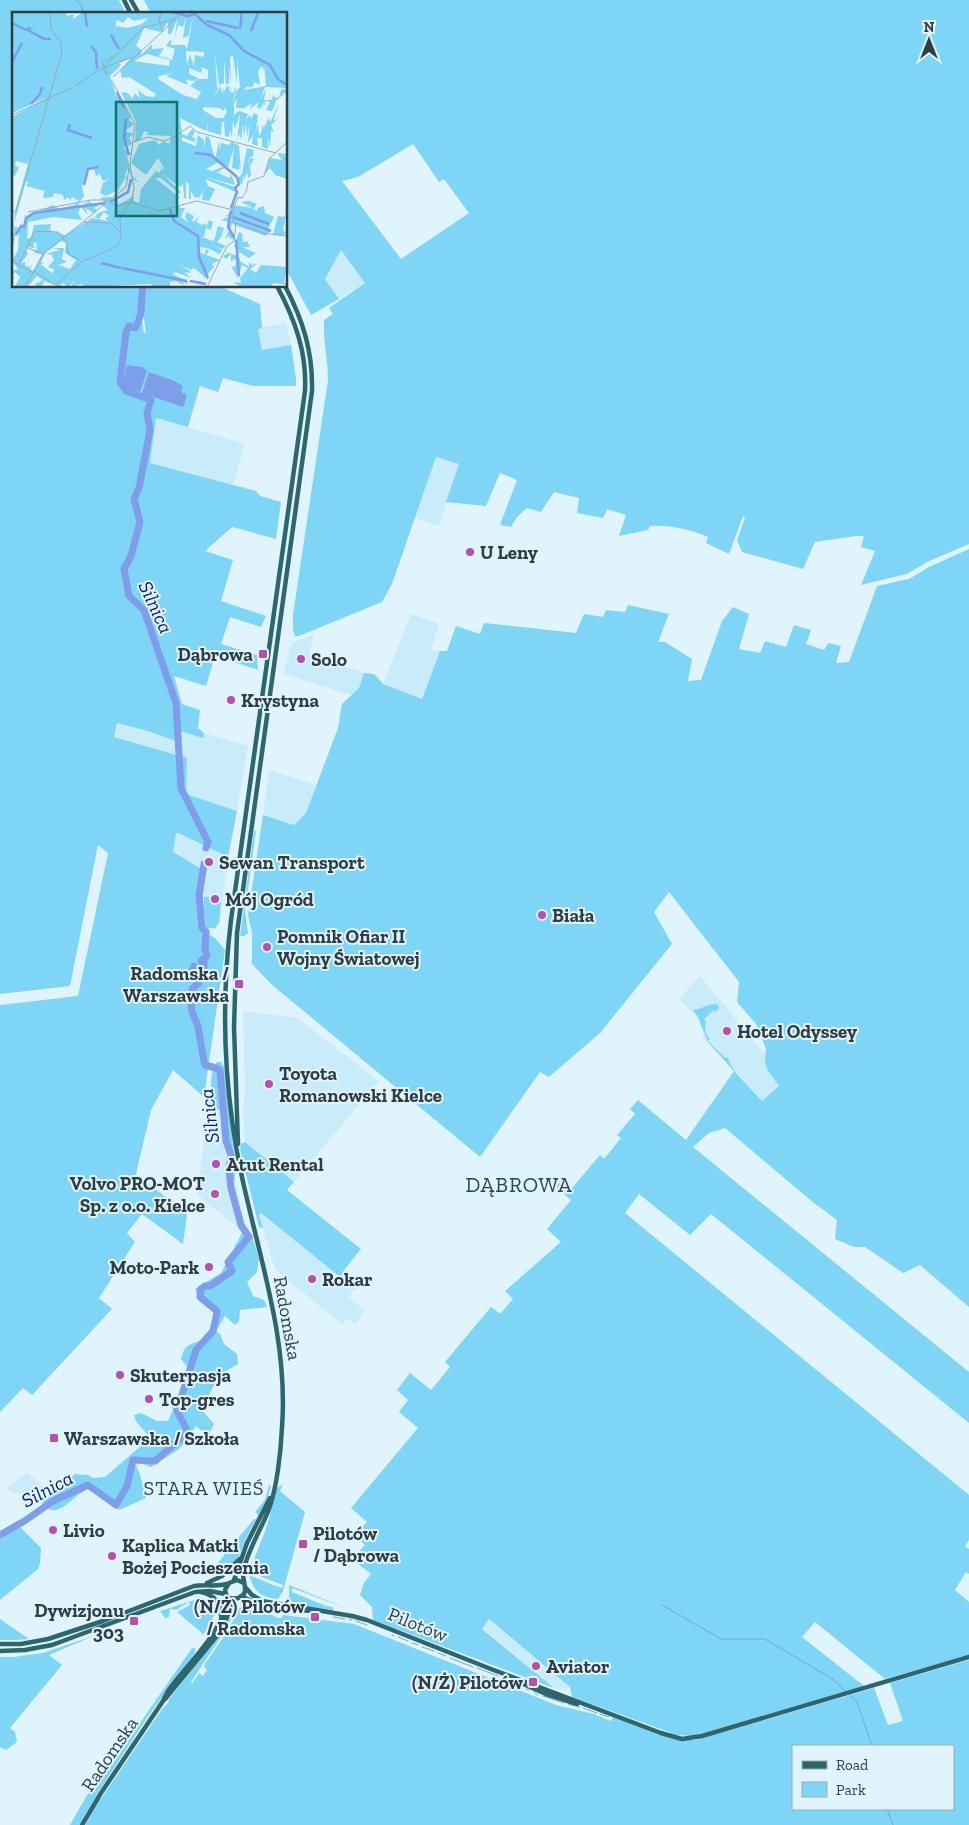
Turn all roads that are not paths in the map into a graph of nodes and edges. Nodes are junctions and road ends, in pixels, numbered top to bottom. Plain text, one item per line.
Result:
1 (124, 0) edge
2 (132, 0) edge
3 (130, 12) edge
4 (138, 12) edge
5 (278, 288) edge
6 (286, 288) edge
7 (238, 1150) junction
8 (272, 1492) junction
9 (242, 1556) junction
10 (234, 1580) junction
11 (203, 1584) junction
12 (227, 1584) junction
13 (245, 1586) junction
14 (195, 1592) junction
15 (226, 1595) junction
16 (241, 1596) junction
17 (235, 1599) junction
18 (327, 1612) junction
19 (221, 1620) junction
20 (0, 1644) edge
21 (0, 1651) edge
22 (969, 1657) edge
23 (163, 1701) junction
24 (82, 1825) edge

1 - 3 main road
2 - 4 main road
5 - 7 main road, Radomska
6 - 7 main road, Radomska
7 - 8 main road, Radomska
8 - 9 main road, Radomska
8 - 13 main road, Radomska
9 - 10 main road, Radomska
9 - 11 main road
10 - 12 main road
10 - 13 main road
11 - 12 main road
11 - 20 main road
12 - 15 main road
13 - 16 main road
13 - 18 main road, Pilotów
14 - 15 main road
14 - 19 main road
14 - 21 main road
15 - 17 main road
15 - 19 main road, Radomska
16 - 17 main road
16 - 18 main road, Pilotów
17 - 23 main road, Radomska
18 - 22 main road, Pilotów
19 - 23 main road, Radomska
23 - 24 main road, Radomska

